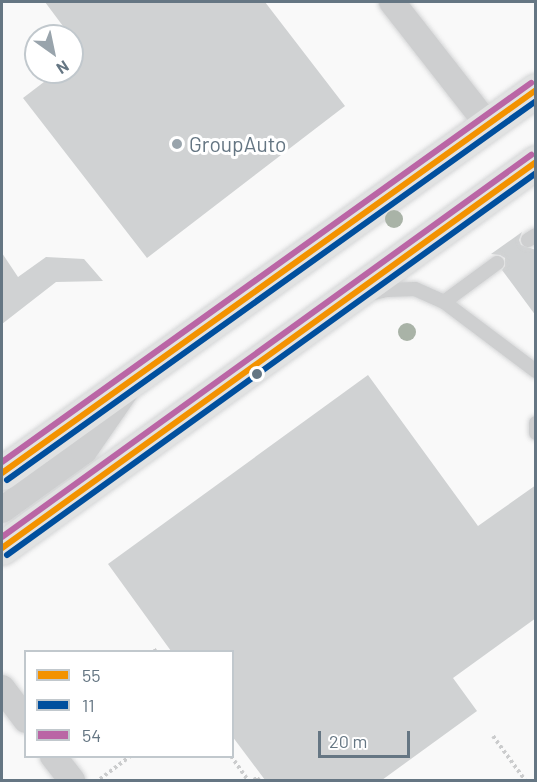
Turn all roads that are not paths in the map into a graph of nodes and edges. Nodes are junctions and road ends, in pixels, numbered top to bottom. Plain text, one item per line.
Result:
1 (392, 2) edge
2 (536, 90) edge
3 (488, 125) junction
4 (536, 162) edge
5 (497, 263) dead end
6 (342, 301) junction
7 (444, 302) junction
8 (536, 371) edge
9 (132, 381) junction
10 (2, 473) edge
11 (2, 510) edge
12 (2, 548) edge
13 (2, 688) edge
14 (24, 717) edge
15 (55, 758) edge
16 (72, 780) edge

1 - 3 street
2 - 3 main road
3 - 9 main road
4 - 6 main road
5 - 7 lane
6 - 7 lane
6 - 12 main road
7 - 8 lane
9 - 10 main road
9 - 11 street
13 - 14 street
15 - 16 street

